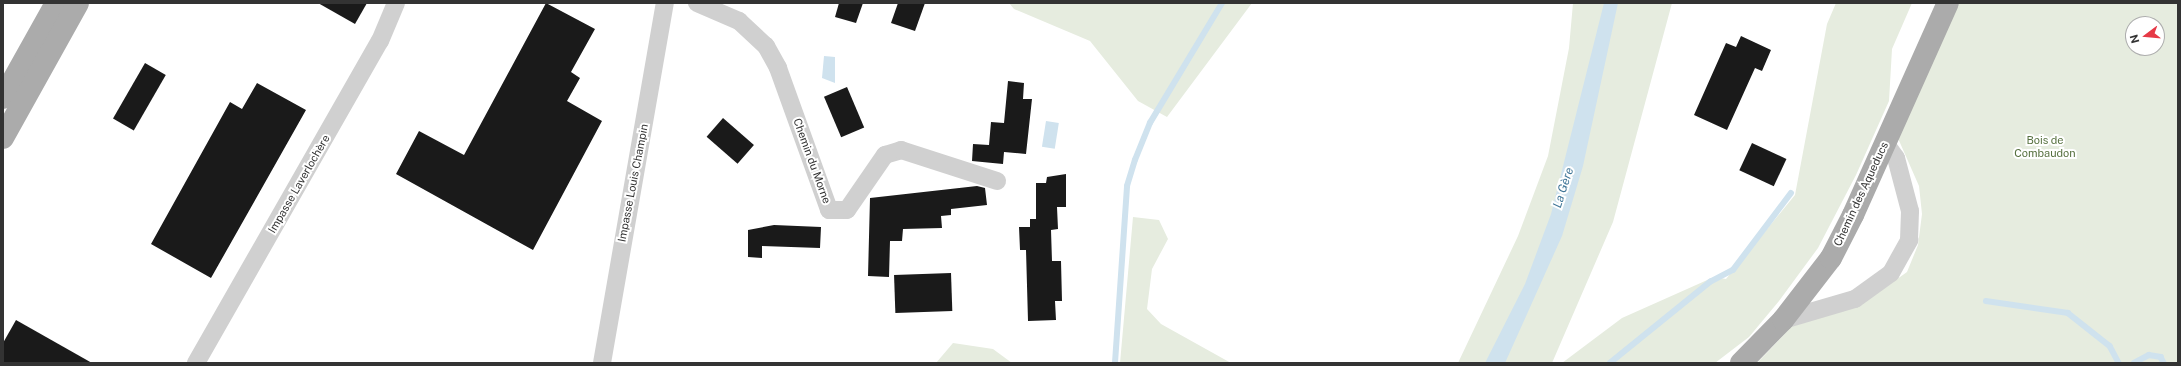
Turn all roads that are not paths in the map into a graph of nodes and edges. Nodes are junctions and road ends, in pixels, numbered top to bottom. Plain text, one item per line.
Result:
1 (56, 3) edge
2 (78, 3) edge
3 (396, 3) edge
4 (665, 3) edge
5 (697, 3) edge
6 (1948, 3) edge
7 (3, 98) edge
8 (3, 138) edge
9 (1885, 143) junction
10 (998, 181) dead end
11 (1783, 320) junction
12 (196, 363) edge
13 (602, 363) edge
14 (1741, 363) edge

1 - 7 main road
2 - 8 main road
3 - 12 street, Impasse Laverlochère
4 - 13 street, Impasse Louis Champin
5 - 10 street, Chemin du Morne
6 - 9 main road, Chemin des Aqueducs
9 - 11 main road, Chemin des Aqueducs
9 - 11 street
11 - 14 main road, Chemin des Aqueducs

